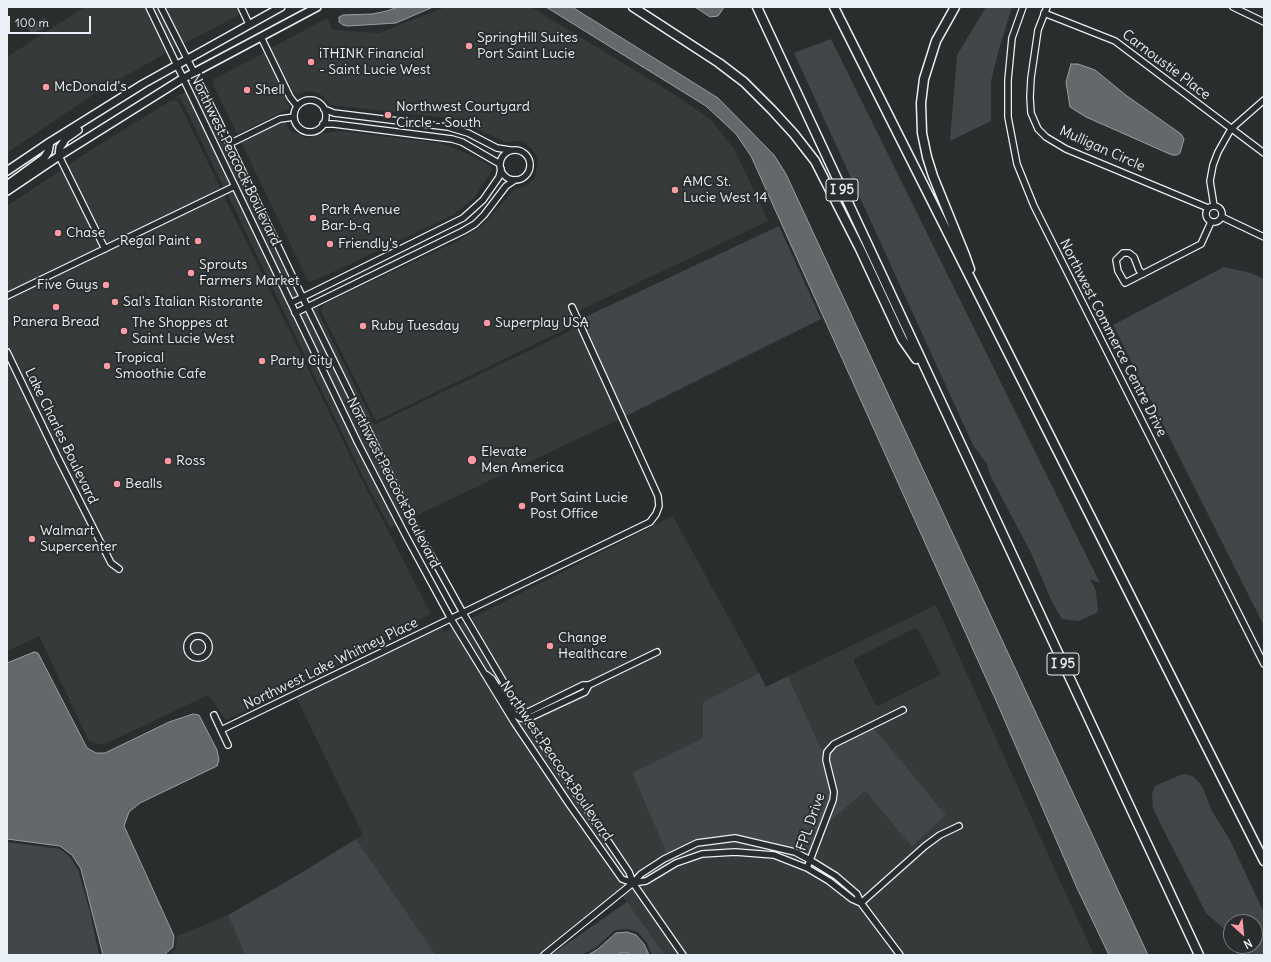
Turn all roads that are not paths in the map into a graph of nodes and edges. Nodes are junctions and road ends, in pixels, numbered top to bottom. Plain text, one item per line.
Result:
1 (148, 7) edge
2 (161, 7) edge
3 (241, 7) edge
4 (281, 7) edge
5 (317, 7) edge
6 (633, 7) edge
7 (757, 7) edge
8 (834, 7) edge
9 (955, 7) edge
10 (1023, 7) edge
11 (1233, 7) edge
12 (1046, 10) edge
13 (1264, 22) edge
14 (249, 24) junction
15 (261, 37) junction
16 (187, 58) junction
17 (176, 64) junction
18 (194, 73) junction
19 (182, 79) junction
20 (143, 84) junction
21 (1264, 100) edge
22 (297, 106) junction
23 (324, 109) junction
24 (294, 117) junction
25 (405, 121) junction
26 (323, 124) junction
27 (1231, 129) junction
28 (404, 132) junction
29 (50, 142) junction
30 (229, 144) junction
31 (510, 150) junction
32 (1264, 153) edge
33 (59, 156) junction
34 (501, 166) junction
35 (7, 170) edge
36 (515, 180) junction
37 (7, 185) edge
38 (235, 186) junction
39 (7, 191) edge
40 (1211, 207) junction
41 (1222, 217) junction
42 (1211, 222) junction
43 (1264, 237) edge
44 (105, 249) junction
45 (371, 264) junction
46 (376, 274) junction
47 (1143, 274) junction
48 (978, 294) junction
49 (7, 296) edge
50 (302, 297) junction
51 (291, 303) junction
52 (307, 307) junction
53 (572, 308) dead end
54 (295, 313) junction
55 (7, 352) edge
56 (927, 374) junction
57 (119, 569) dead end
58 (463, 613) junction
59 (451, 619) junction
60 (657, 652) dead end
61 (1264, 664) edge
62 (483, 672) junction
63 (903, 710) dead end
64 (214, 715) dead end
65 (526, 717) junction
66 (221, 730) junction
67 (228, 745) dead end
68 (959, 826) dead end
69 (810, 860) junction
70 (1264, 861) edge
71 (807, 868) junction
72 (633, 883) junction
73 (861, 903) junction
74 (544, 955) edge
75 (683, 955) edge
76 (900, 955) edge
77 (1199, 955) edge

1 - 17 street, Northwest Peacock Boulevard
2 - 16 street, Northwest Peacock Boulevard
3 - 14 street
4 - 14 main road
5 - 15 main road
6 - 56 highway
7 - 56 highway, I 95
8 - 48 highway
9 - 48 highway
10 - 61 street, Northwest Commerce Centre Drive
11 - 13 street
12 - 27 street, Carnoustie Place
12 - 40 street, Mulligan Circle
14 - 16 main road
15 - 18 main road
15 - 22 street
16 - 17 main road
16 - 18 street, Northwest Peacock Boulevard
17 - 19 street, Northwest Peacock Boulevard
17 - 20 main road
18 - 19 main road
18 - 30 street, Northwest Peacock Boulevard
19 - 33 main road
19 - 38 street, Northwest Peacock Boulevard
20 - 29 main road
20 - 33 main road
21 - 27 street
22 - 23 street
22 - 24 street
23 - 25 street
23 - 26 street
24 - 26 street
24 - 30 street
25 - 28 street
25 - 31 street
26 - 28 street
27 - 32 street, Carnoustie Place
27 - 40 street
28 - 34 street
29 - 35 main road
29 - 37 main road
30 - 50 street, Northwest Peacock Boulevard
31 - 34 street
31 - 36 street
33 - 39 main road
33 - 44 street
34 - 36 street
34 - 45 street
36 - 46 street
38 - 44 street
38 - 51 street, Northwest Peacock Boulevard
40 - 41 street
40 - 42 street
41 - 42 street
41 - 43 street
42 - 47 street
44 - 49 street
45 - 46 street
45 - 50 street
46 - 52 street
47 - 47 street
48 - 70 highway
50 - 51 street
50 - 52 street, Northwest Peacock Boulevard
51 - 54 street, Northwest Peacock Boulevard
52 - 54 street
52 - 58 street, Northwest Peacock Boulevard
53 - 58 street, Northwest Lake Whitney Place
54 - 59 street, Northwest Peacock Boulevard
55 - 57 street, Lake Charles Boulevard
56 - 77 highway, I 95
58 - 59 street, Northwest Lake Whitney Place
58 - 65 street, Northwest Peacock Boulevard
59 - 62 street, Northwest Peacock Boulevard
59 - 66 street, Northwest Lake Whitney Place
60 - 65 street
62 - 65 street
62 - 72 street, Northwest Peacock Boulevard
63 - 69 street, FPL Drive
64 - 66 street
65 - 72 street, Northwest Peacock Boulevard
66 - 67 street
68 - 73 street
69 - 71 street, FPL Drive
69 - 72 street
69 - 73 street
71 - 72 street
71 - 73 street
72 - 74 street
72 - 75 street, Northwest Peacock Boulevard
73 - 76 street

